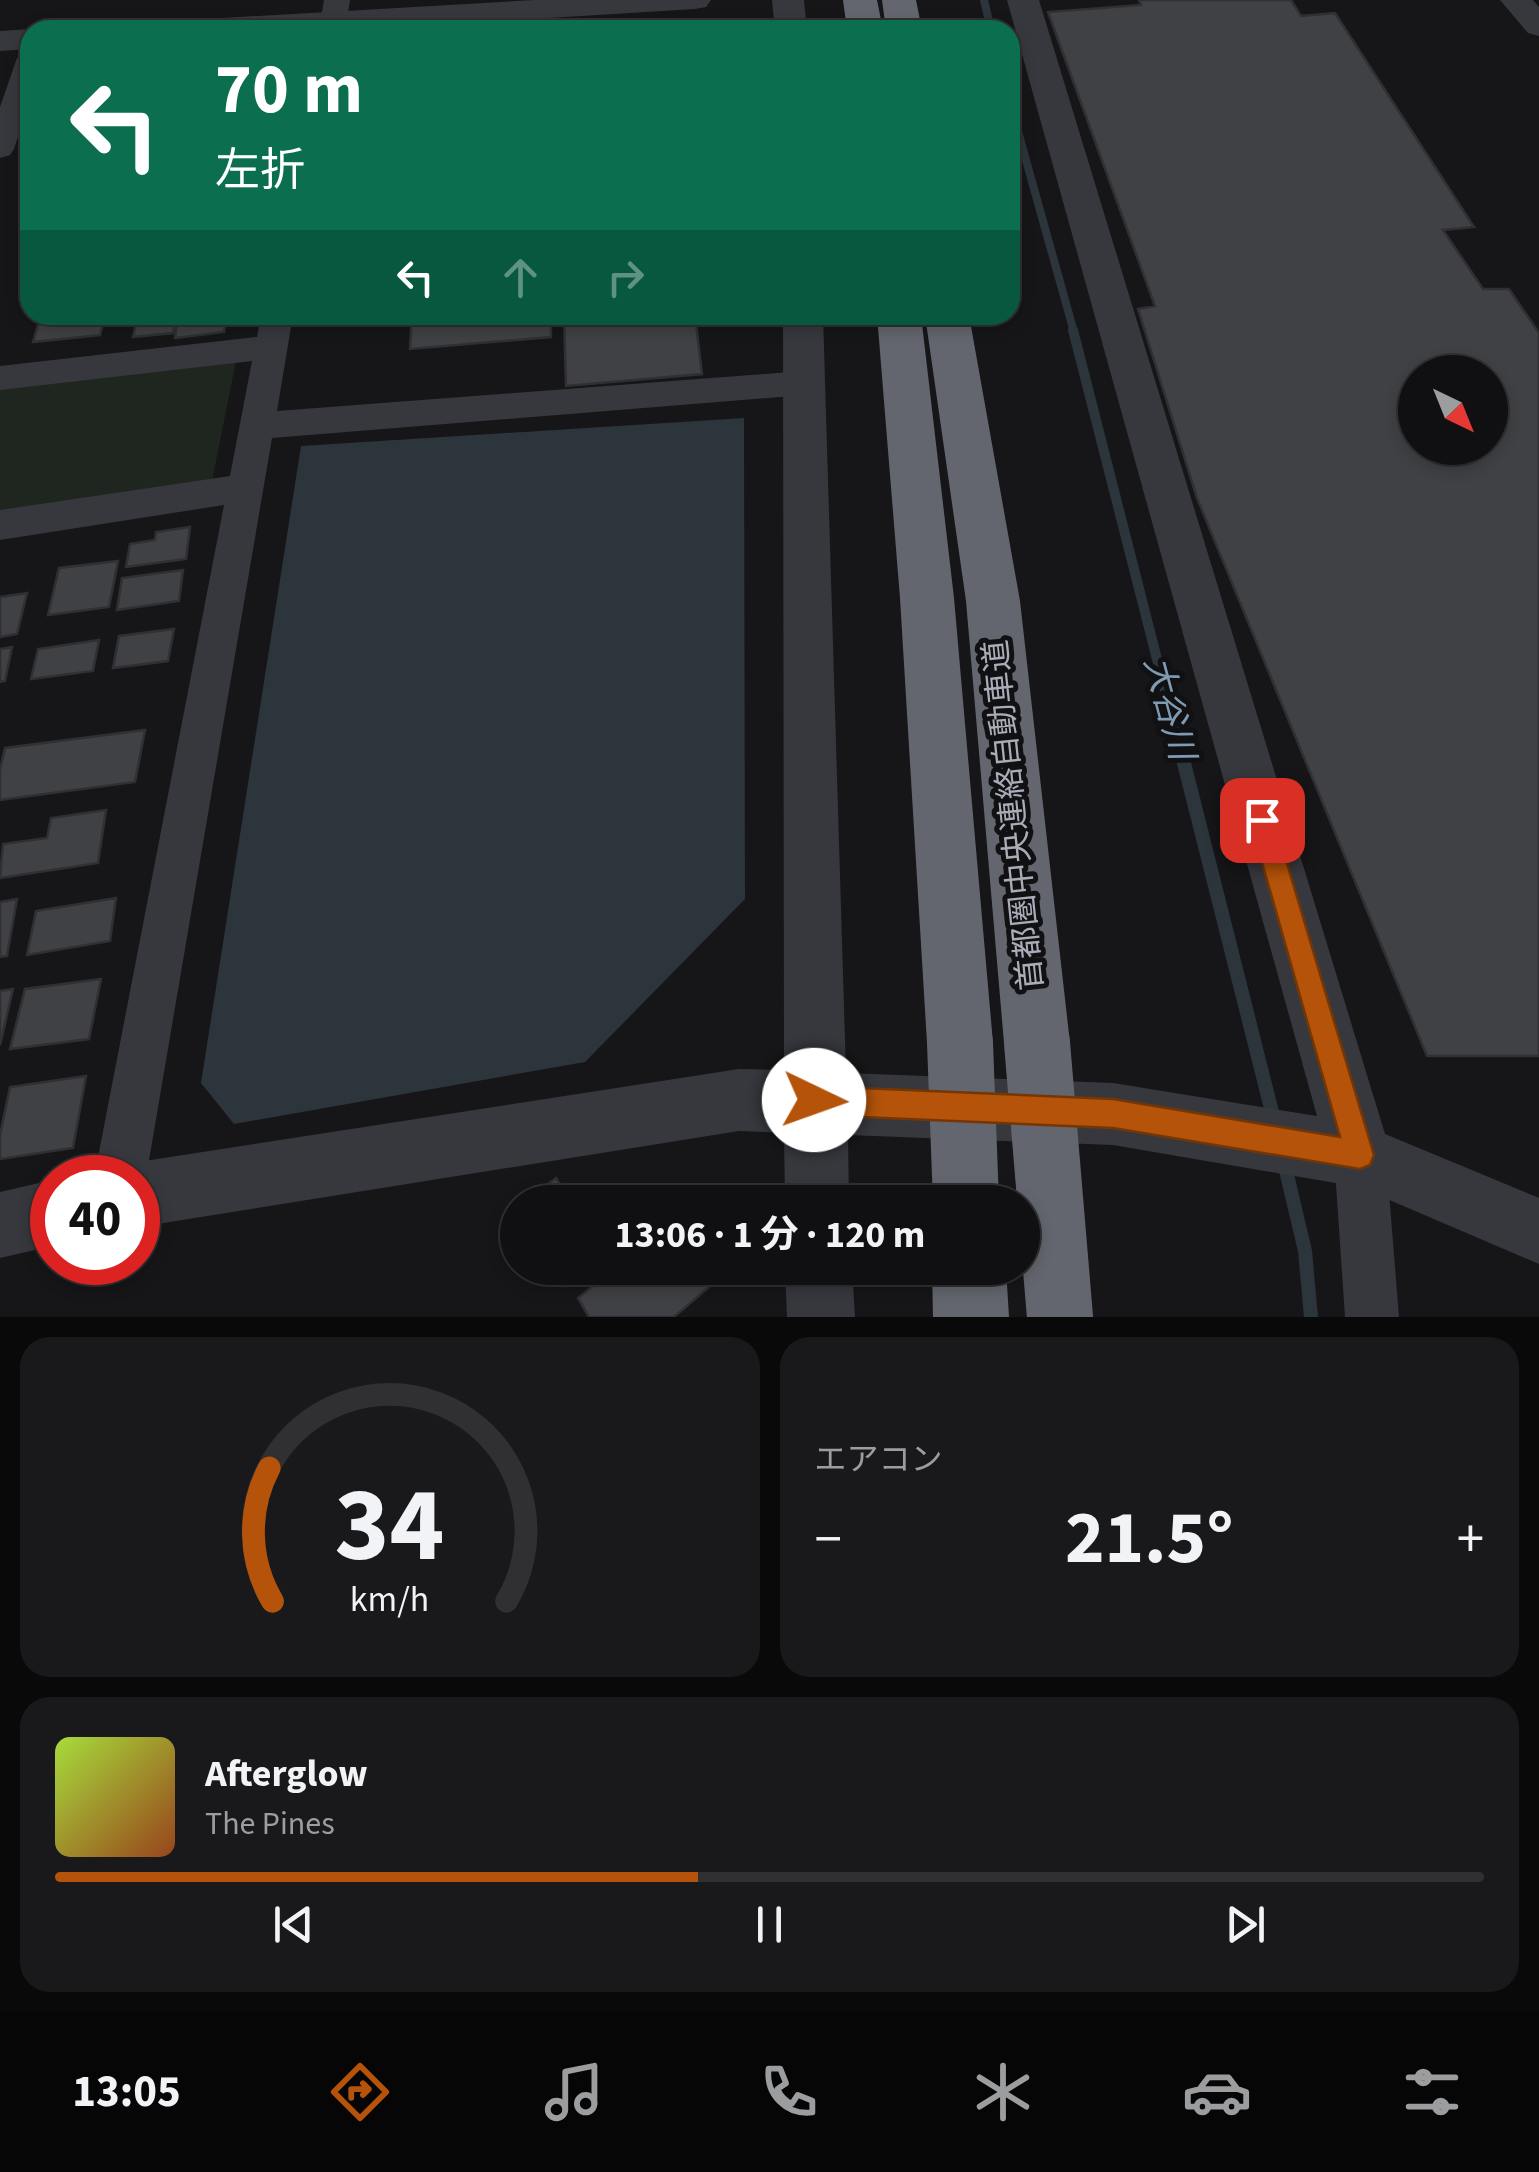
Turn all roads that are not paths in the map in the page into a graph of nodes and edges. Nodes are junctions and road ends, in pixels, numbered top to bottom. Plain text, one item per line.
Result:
1 (695, 0) edge
2 (1023, 0) edge
3 (1516, 0) edge
4 (334, 17) edge
5 (300, 20) edge
6 (1539, 26) edge
7 (20, 89) edge
8 (0, 150) edge
9 (803, 325) edge
10 (901, 325) edge
11 (949, 325) edge
12 (273, 331) edge
13 (0, 378) edge
14 (804, 383) junction
15 (255, 426) junction
16 (243, 488) junction
17 (0, 524) edge
18 (814, 1100) junction
19 (124, 1155) edge
20 (1360, 1155) junction
21 (816, 1185) edge
22 (965, 1185) edge
23 (160, 1192) edge
24 (30, 1218) edge
25 (0, 1225) edge
26 (1539, 1231) edge
27 (820, 1285) edge
28 (970, 1285) edge
29 (821, 1317) edge
30 (971, 1317) edge
31 (1060, 1317) edge
32 (1372, 1317) edge

1 - 4 street
2 - 20 street
3 - 6 street
4 - 5 street
7 - 8 street
9 - 14 street
10 - 22 highway, 首都圏中央連絡自動車道, bridge
11 - 31 highway, 首都圏中央連絡自動車道, bridge
12 - 13 street
12 - 15 street
14 - 15 street
14 - 18 street
15 - 16 street
16 - 17 street
16 - 19 street
18 - 20 street
18 - 21 street
18 - 23 street
20 - 26 street
20 - 32 street
24 - 25 street
27 - 29 street
28 - 30 highway

